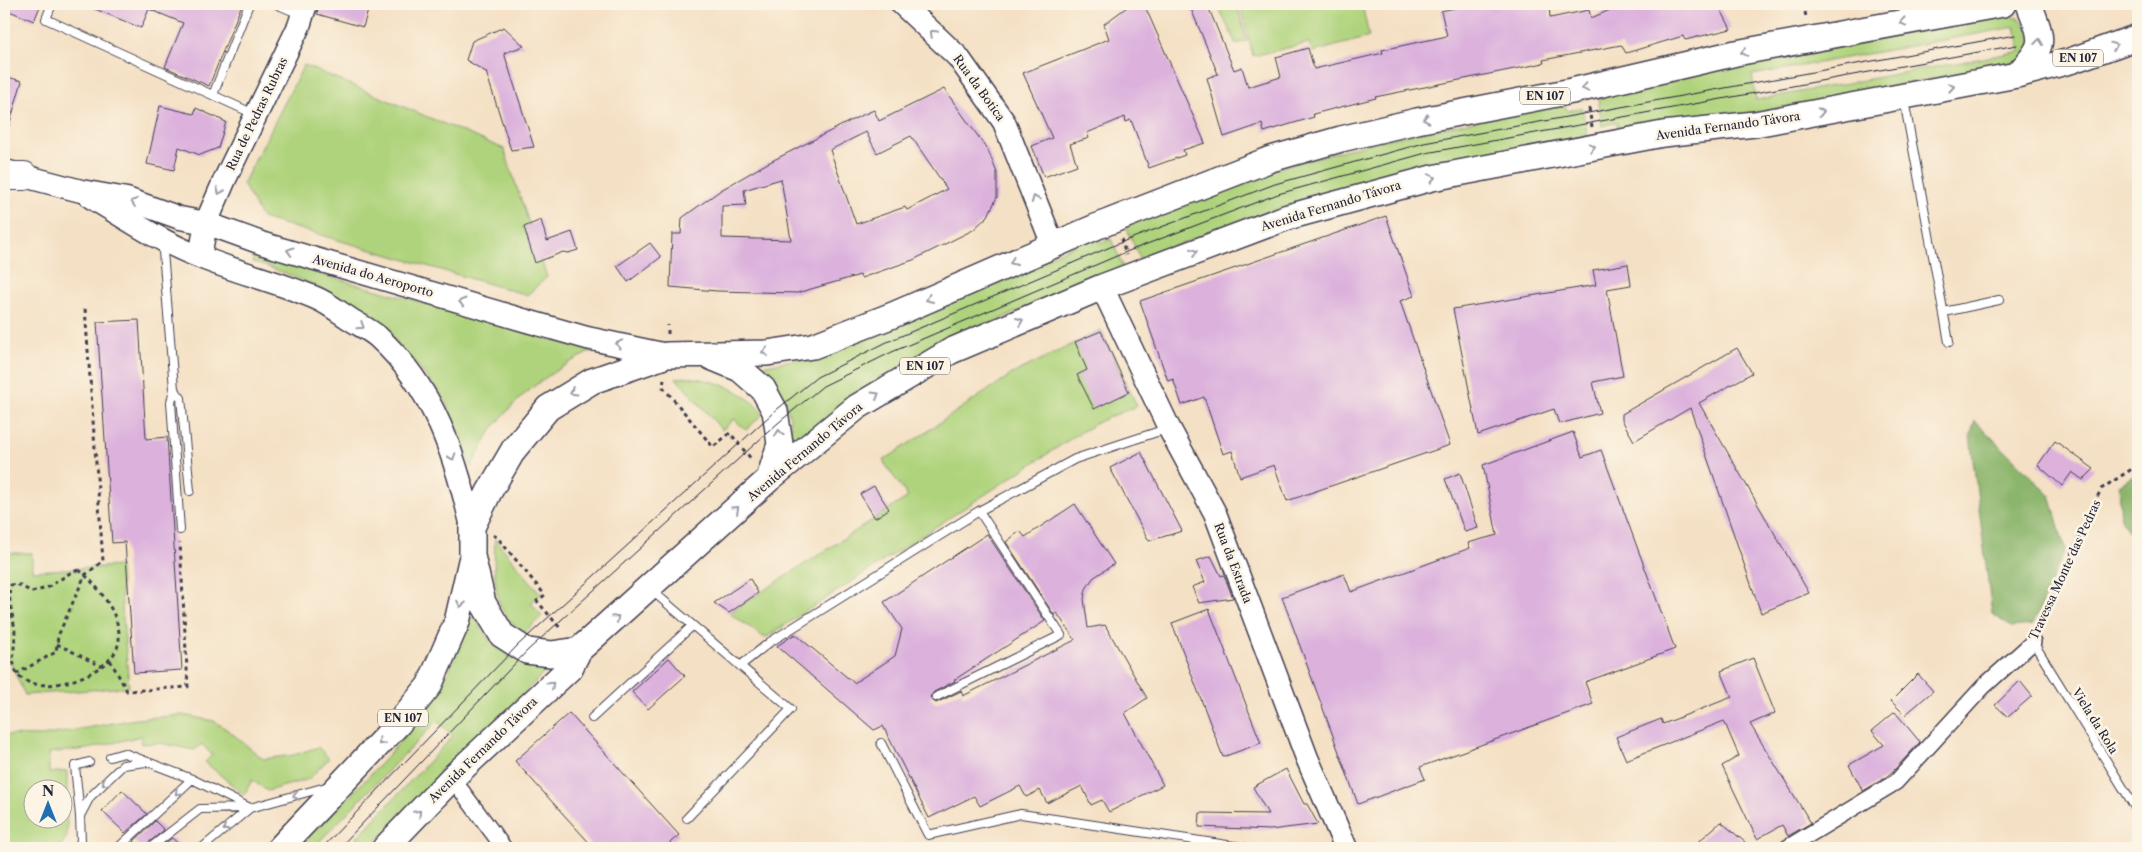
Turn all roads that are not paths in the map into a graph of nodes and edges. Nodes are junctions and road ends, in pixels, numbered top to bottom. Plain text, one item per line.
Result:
1 (52, 4) edge
2 (249, 4) edge
3 (276, 4) edge
4 (902, 4) edge
5 (2003, 4) edge
6 (2029, 4) edge
7 (304, 9) edge
8 (2138, 37) edge
9 (2017, 75) junction
10 (213, 95) junction
11 (1903, 96) junction
12 (256, 115) junction
13 (10, 174) edge
14 (81, 191) junction
15 (206, 223) junction
16 (1053, 245) junction
17 (163, 251) dead end
18 (200, 257) junction
19 (1102, 287) junction
20 (1999, 300) dead end
21 (1944, 312) junction
22 (1948, 342) dead end
23 (666, 355) junction
24 (706, 355) junction
25 (174, 389) junction
26 (1169, 428) junction
27 (763, 473) junction
28 (190, 491) dead end
29 (979, 511) junction
30 (180, 530) road end
31 (482, 531) junction
32 (472, 556) junction
33 (648, 588) junction
34 (692, 626) junction
35 (572, 642) junction
36 (2033, 642) joint
37 (740, 666) junction
38 (936, 696) dead end
39 (592, 718) dead end
40 (881, 743) dead end
41 (110, 757) dead end
42 (89, 762) dead end
43 (146, 762) junction
44 (452, 778) junction
45 (192, 779) junction
46 (343, 782) junction
47 (250, 808) junction
48 (2138, 812) edge
49 (80, 816) junction
50 (687, 818) dead end
51 (77, 848) edge
52 (118, 848) edge
53 (150, 848) edge
54 (202, 848) edge
55 (280, 848) edge
56 (384, 848) edge
57 (504, 848) edge
58 (1247, 848) edge
59 (1346, 848) edge
60 (1788, 848) edge

1 - 10 lane
2 - 10 lane
3 - 7 lane
16 -> 4 main road, Rua da Botica
5 -> 16 main road, EN 107
9 -> 6 main road
7 - 12 main road, Rua de Pedras Rubras
9 -> 8 main road, Avenida Fernando Távora / EN 107
11 -> 9 main road, Avenida Fernando Távora / EN 107
10 - 12 lane
19 -> 11 main road, Avenida Fernando Távora / EN 107
11 - 21 lane
12 -> 15 main road, Rua de Pedras Rubras
13 - 14 main road, Avenida do Aeroporto
15 -> 14 main road, Avenida do Aeroporto
14 - 18 main road, Avenida do Aeroporto
15 - 18 main road, Rua de Pedras Rubras
23 -> 15 main road, Avenida do Aeroporto
16 -> 24 main road
17 - 25 lane
18 -> 31 main road, Avenida do Aeroporto
19 - 26 main road, Rua da Estrada
27 -> 19 main road, Avenida Fernando Távora / EN 107
20 - 21 lane
21 - 22 lane
23 - 24 main road
23 -> 31 main road
27 -> 24 main road
25 - 28 lane
25 - 30 lane
26 - 29 lane
26 - 59 main road, Rua da Estrada
33 -> 27 main road, Avenida Fernando Távora / EN 107
29 - 37 lane
29 - 38 lane
31 - 32 main road
32 - 35 main road
32 -> 46 main road, EN 107
33 - 34 lane
35 -> 33 main road, Avenida Fernando Távora / EN 107
34 - 37 lane
34 - 39 lane
44 -> 35 main road, Avenida Fernando Távora / EN 107
36 - 48 lane, Viela da Rola
36 - 60 street, Travessa Monte das Pedras
37 - 50 lane
40 - 58 lane
41 - 43 lane
42 - 49 lane
43 - 45 lane
43 -> 49 lane
56 -> 44 main road, Avenida Fernando Távora / EN 107
44 - 57 street
45 - 47 lane
45 -> 52 lane
46 -> 47 lane
46 - 55 main road, EN 107
47 - 53 lane
47 -> 54 lane
49 - 51 lane

